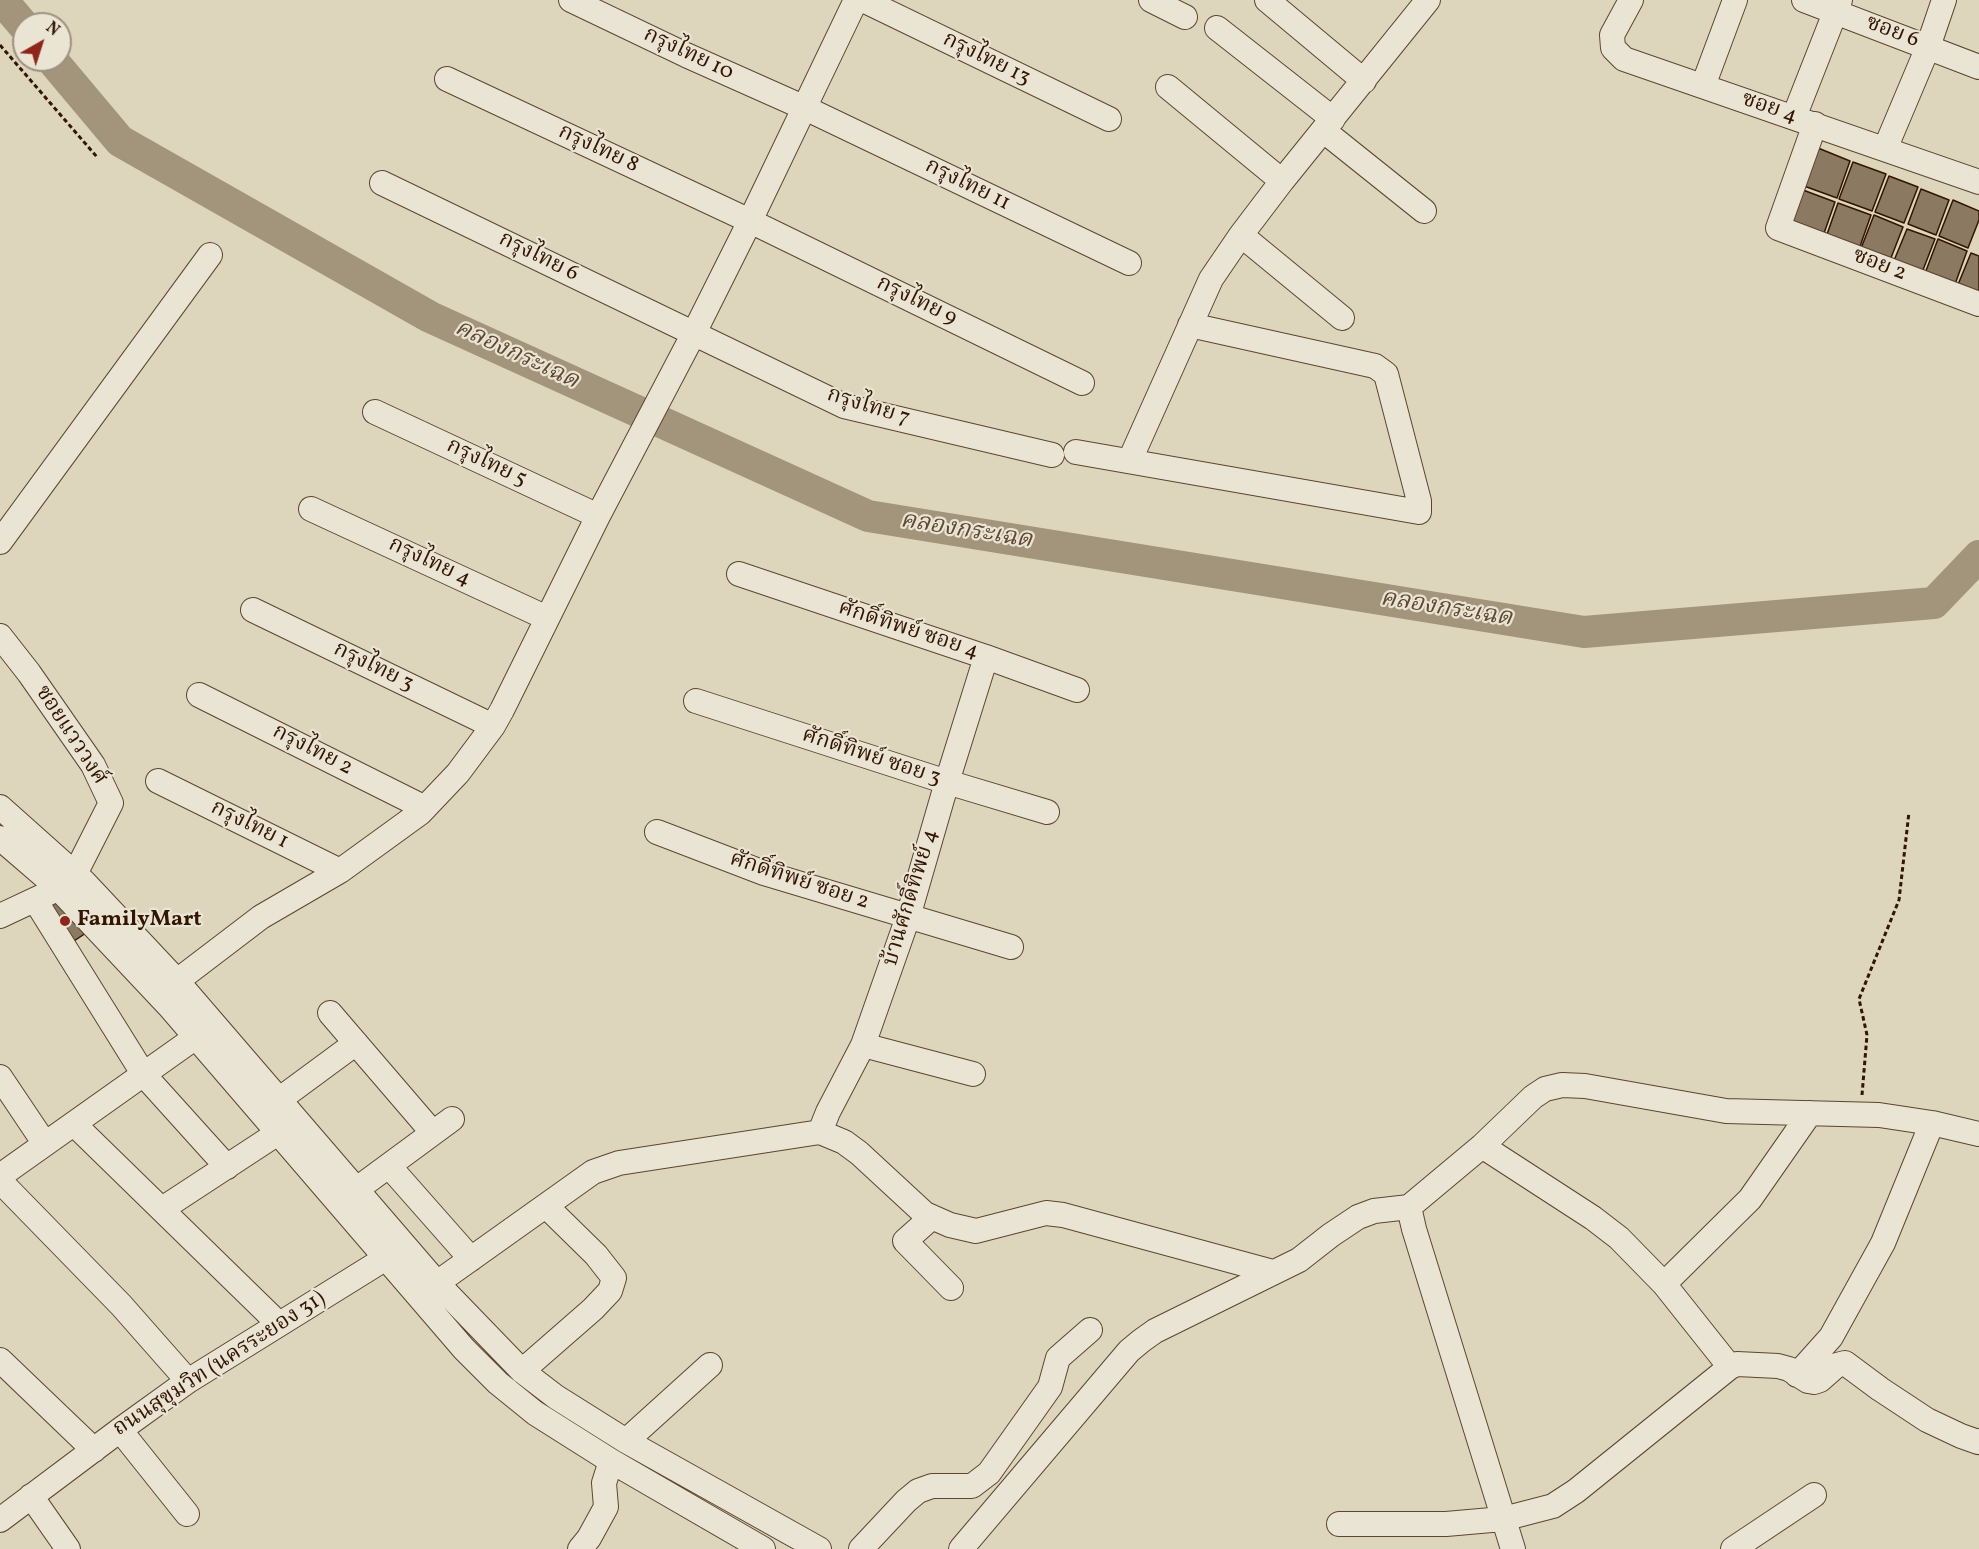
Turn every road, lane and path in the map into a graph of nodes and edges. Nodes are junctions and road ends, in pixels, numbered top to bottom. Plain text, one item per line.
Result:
1 (571, 0) edge
2 (856, 0) edge
3 (864, 0) edge
4 (1151, 0) edge
5 (1267, 0) edge
6 (1428, 0) edge
7 (1630, 0) edge
8 (1735, 0) edge
9 (1804, 0) edge
10 (1944, 0) edge
11 (1837, 6) edge
12 (1185, 17) dead end
13 (1217, 28) dead end
14 (0, 45) edge
15 (1928, 47) junction
16 (1979, 66) edge
17 (447, 79) dead end
18 (1364, 81) junction
19 (1703, 86) junction
20 (1168, 87) dead end
21 (805, 108) junction
22 (1109, 119) dead end
23 (1804, 120) junction
24 (1329, 125) junction
25 (1885, 149) junction
26 (97, 157) dead end
27 (1282, 181) junction
28 (1978, 181) edge
29 (382, 183) dead end
30 (1424, 211) dead end
31 (750, 220) junction
32 (1241, 235) junction
33 (210, 255) dead end
34 (1129, 264) dead end
35 (1979, 304) edge
36 (1342, 318) dead end
37 (1190, 326) junction
38 (694, 333) junction
39 (1082, 382) dead end
40 (375, 412) dead end
41 (1130, 460) junction
42 (310, 509) dead end
43 (598, 516) junction
44 (0, 542) edge
45 (739, 574) dead end
46 (253, 610) dead end
47 (547, 618) junction
48 (0, 636) edge
49 (986, 657) junction
50 (1077, 690) dead end
51 (199, 695) dead end
52 (696, 701) dead end
53 (493, 726) junction
54 (158, 781) dead end
55 (947, 782) junction
56 (0, 807) edge
57 (425, 808) junction
58 (1047, 812) dead end
59 (1909, 812) dead end
60 (657, 832) dead end
61 (0, 838) edge
62 (340, 871) junction
63 (67, 881) junction
64 (35, 900) junction
65 (0, 916) edge
66 (908, 917) junction
67 (1011, 946) dead end
68 (183, 988) junction
69 (330, 1013) dead end
70 (196, 1037) junction
71 (356, 1043) junction
72 (863, 1045) junction
73 (973, 1074) dead end
74 (144, 1075) junction
75 (0, 1077) edge
76 (280, 1099) junction
77 (1810, 1113) junction
78 (1860, 1114) junction
79 (452, 1119) dead end
80 (1932, 1123) junction
81 (74, 1124) junction
82 (820, 1132) junction
83 (278, 1133) junction
84 (433, 1133) junction
85 (1979, 1134) edge
86 (45, 1144) junction
87 (1482, 1146) junction
88 (389, 1166) junction
89 (227, 1167) junction
90 (0, 1176) edge
91 (0, 1181) edge
92 (357, 1189) junction
93 (546, 1206) junction
94 (1408, 1207) junction
95 (162, 1209) junction
96 (932, 1217) junction
97 (386, 1258) junction
98 (471, 1259) junction
99 (1274, 1272) junction
100 (437, 1282) junction
101 (1664, 1284) junction
102 (951, 1288) dead end
103 (279, 1324) junction
104 (1090, 1330) dead end
105 (0, 1360) edge
106 (710, 1365) dead end
107 (1730, 1367) junction
108 (522, 1371) junction
109 (1797, 1375) junction
110 (188, 1381) junction
111 (120, 1430) junction
112 (626, 1441) junction
113 (1979, 1441) edge
114 (94, 1450) junction
115 (611, 1461) junction
116 (1814, 1495) dead end
117 (31, 1496) junction
118 (3, 1512) edge
119 (187, 1514) dead end
120 (1503, 1519) junction
121 (1339, 1524) dead end
122 (1759, 1542) edge
123 (792, 1543) edge
124 (68, 1549) edge
125 (580, 1549) edge
126 (763, 1549) edge
127 (819, 1549) edge
128 (861, 1549) edge
129 (961, 1549) edge
130 (1513, 1549) edge
131 (1733, 1549) edge

1 - 21 street, กรุงไทย 10
2 - 21 street
3 - 22 street, กรุงไทย 13
4 - 12 street
5 - 18 street
6 - 18 street
7 - 19 street, ซอย 4
8 - 19 street
9 - 11 street, ซอย 6
10 - 15 street
11 - 15 street, ซอย 6
11 - 23 street
13 - 24 street
14 - 26 path
15 - 16 street, ซอย 6
15 - 25 street
17 - 31 street, กรุงไทย 8
18 - 24 street
19 - 23 street, ซอย 4
20 - 27 street
21 - 31 street
21 - 34 street, กรุงไทย 11
23 - 25 street, ซอย 4
23 - 35 street, ซอย 2
24 - 27 street
24 - 30 street
25 - 28 street, ซอย 4
27 - 32 street
29 - 38 street, กรุงไทย 6
31 - 38 street
31 - 39 street, กรุงไทย 9
32 - 36 street
32 - 37 street
33 - 44 street
37 - 41 street
37 - 41 street, กรุงไทย 7
38 - 41 street, กรุงไทย 7
38 - 43 street
40 - 43 street, กรุงไทย 5
42 - 47 street, กรุงไทย 4
43 - 47 street
45 - 49 street, ศักดิ์ทิพย์ ซอย 4
46 - 53 street, กรุงไทย 3
47 - 53 street
48 - 63 street, ซอยแวววงศ์
49 - 50 street, ศักดิ์ทิพย์ ซอย 4
49 - 55 street, บ้านศักดิ์ทิพย์ 4
51 - 57 street, กรุงไทย 2
52 - 55 street, ศักดิ์ทิพย์ ซอย 3
53 - 57 street
54 - 62 street, กรุงไทย 1
55 - 58 street, ศักดิ์ทิพย์ ซอย 3
55 - 66 street, บ้านศักดิ์ทิพย์ 4
56 - 63 street
57 - 62 street
59 - 78 path
60 - 66 street, ศักดิ์ทิพย์ ซอย 2
61 - 63 street
62 - 68 street
63 - 64 street
63 - 68 street
63 - 70 street
64 - 65 street
64 - 74 street
66 - 67 street, ศักดิ์ทิพย์ ซอย 2
66 - 72 street, บ้านศักดิ์ทิพย์ 4
68 - 76 street
69 - 71 street
70 - 74 street
70 - 83 street
71 - 76 street
71 - 84 street
72 - 73 street
72 - 82 street, บ้านศักดิ์ทิพย์ 4
74 - 81 street
74 - 89 street
75 - 86 street
76 - 92 street
77 - 78 street
77 - 87 street
77 - 101 street
78 - 80 street
79 - 84 street
80 - 85 street
80 - 109 street
81 - 86 street
81 - 95 street
82 - 93 street
82 - 96 street
83 - 89 street
83 - 97 street
84 - 88 street
86 - 90 street
87 - 94 street
87 - 101 street
88 - 92 street
88 - 98 street
89 - 95 street
91 - 110 street
92 - 100 street
93 - 98 street
93 - 108 street
94 - 99 street
94 - 120 street
95 - 103 street
96 - 99 street
96 - 102 street
97 - 103 street, ถนนสุขุมวิท (นครระยอง 31)
97 - 115 street
98 - 100 street
99 - 129 street
100 - 108 street
101 - 107 street
103 - 110 street, ถนนสุขุมวิท (นครระยอง 31)
104 - 128 street
105 - 114 street
106 - 112 street
107 - 109 street
107 - 120 street
108 - 112 street
109 - 113 street
110 - 111 street, ถนนสุขุมวิท (นครระยอง 31)
111 - 114 street, ถนนสุขุมวิท (นครระยอง 31)
111 - 119 street
112 - 123 street
114 - 117 street, ถนนสุขุมวิท (นครระยอง 31)
115 - 125 street
115 - 126 street
116 - 122 street
117 - 118 street, ถนนสุขุมวิท (นครระยอง 31)
117 - 124 street
120 - 121 street
120 - 130 street
122 - 131 street
123 - 127 street

